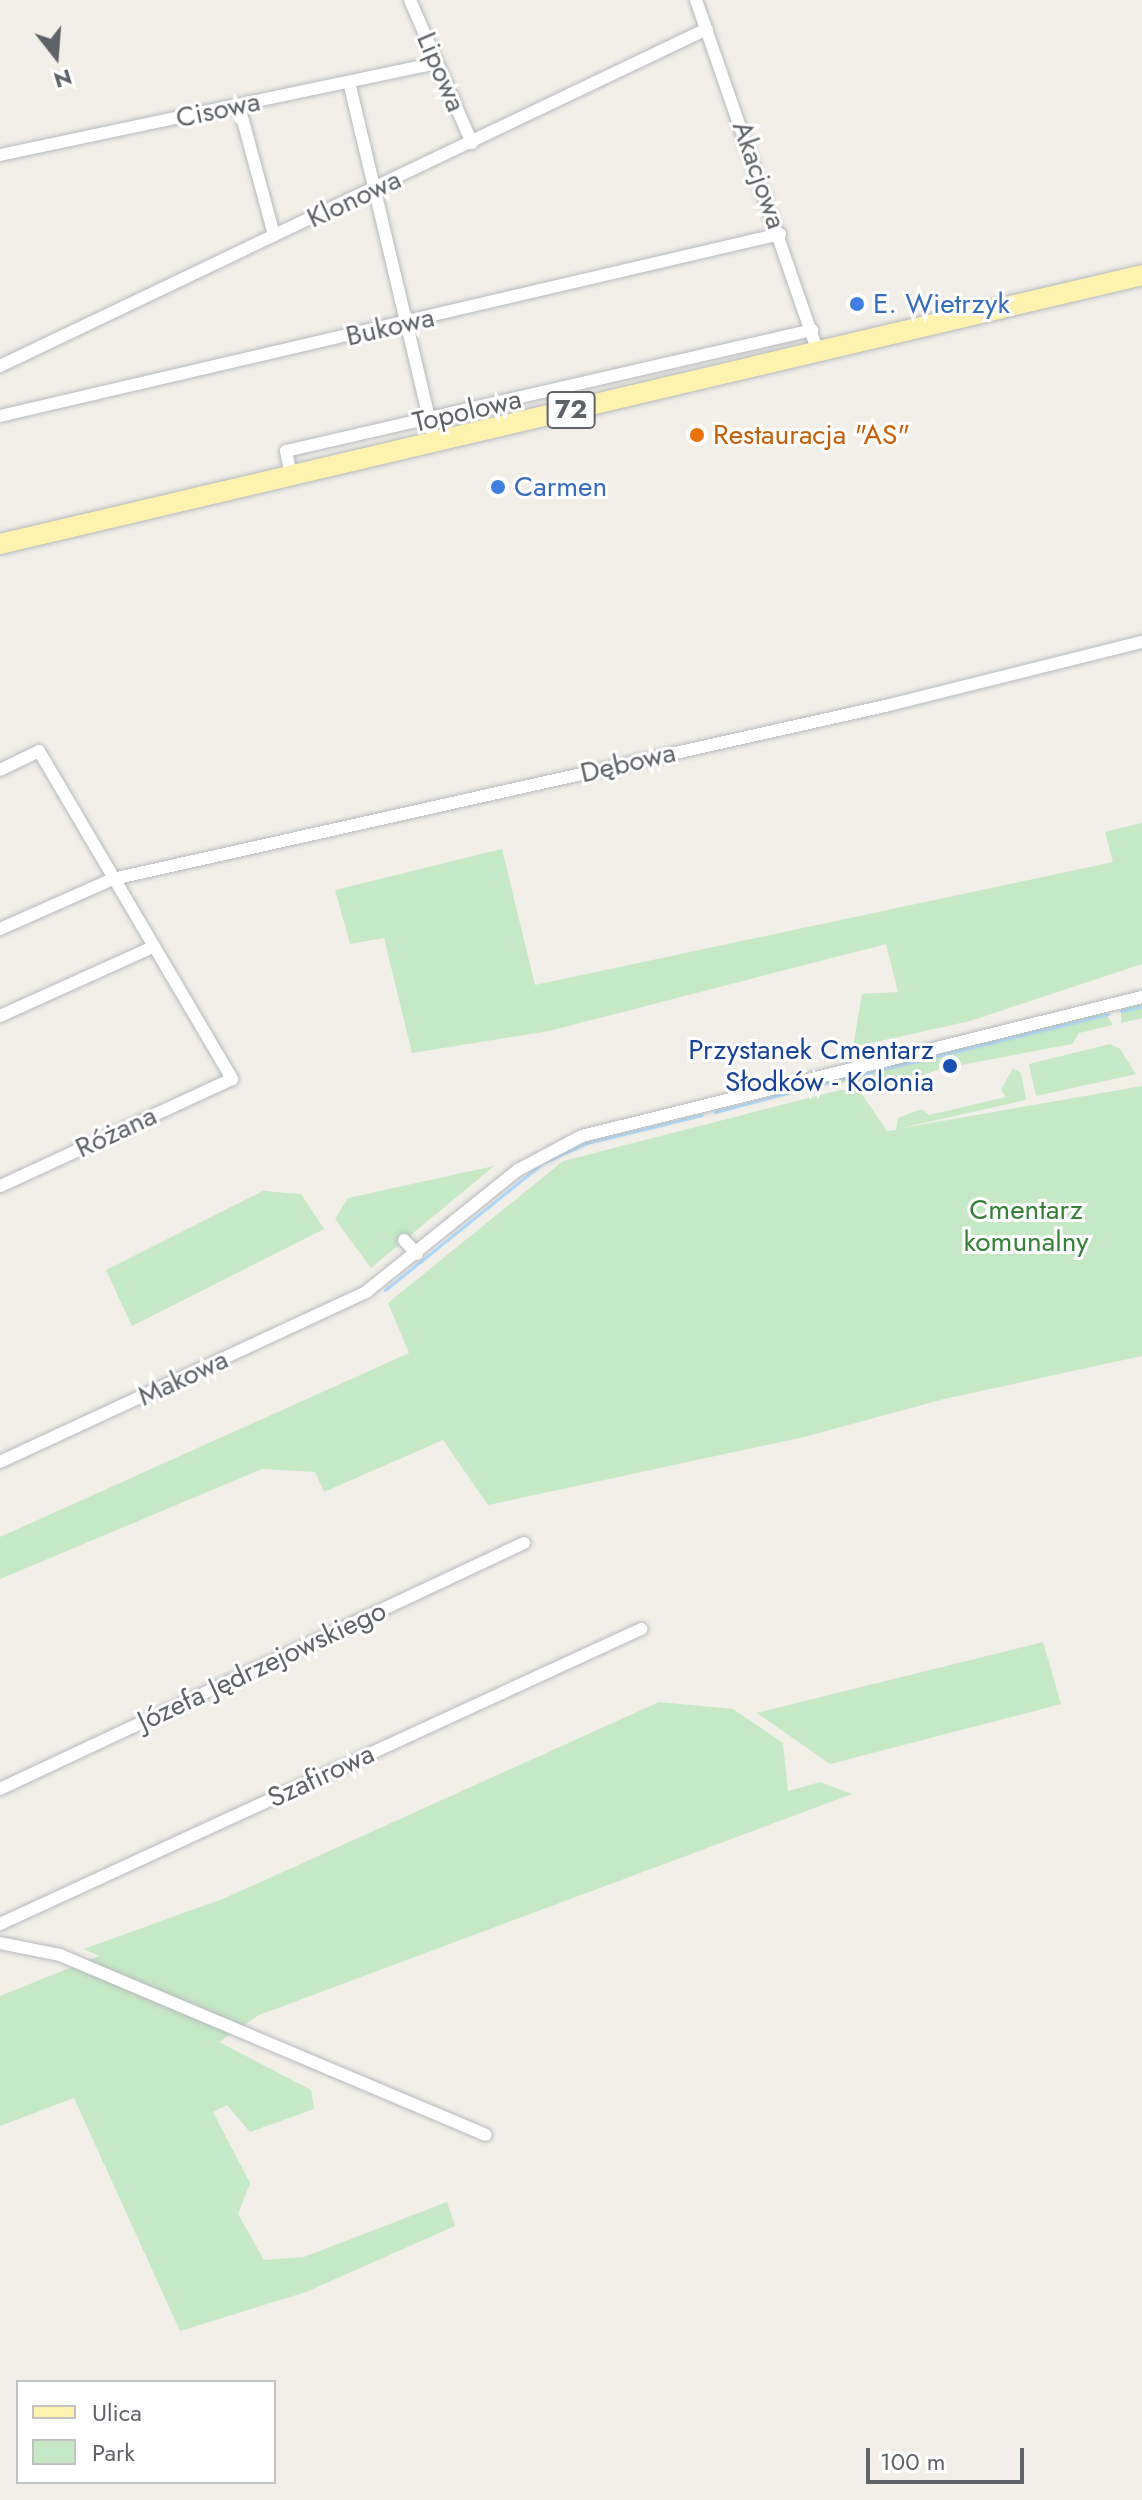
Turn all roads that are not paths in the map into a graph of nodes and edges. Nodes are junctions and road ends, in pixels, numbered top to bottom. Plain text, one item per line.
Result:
1 (410, 0) edge
2 (696, 0) edge
3 (707, 29) junction
4 (436, 63) junction
5 (349, 82) junction
6 (239, 106) junction
7 (472, 143) junction
8 (0, 155) edge
9 (375, 189) junction
10 (780, 234) junction
11 (274, 235) junction
12 (1142, 275) edge
13 (406, 324) junction
14 (812, 330) junction
15 (818, 352) junction
16 (0, 366) edge
17 (0, 416) edge
18 (430, 419) junction
19 (435, 442) junction
20 (291, 476) junction
21 (0, 544) edge
22 (1142, 642) edge
23 (0, 770) edge
24 (113, 879) junction
25 (0, 929) edge
26 (153, 947) junction
27 (1142, 997) edge
28 (0, 1016) edge
29 (0, 1186) edge
30 (404, 1240) dead end
31 (417, 1254) junction
32 (0, 1462) edge
33 (524, 1543) dead end
34 (641, 1629) dead end
35 (0, 1789) edge
36 (0, 1924) edge
37 (0, 1943) edge
38 (486, 2135) dead end

1 - 4 street, Lipowa
2 - 3 street, Akacjowa
3 - 7 street, Klonowa
3 - 10 street, Akacjowa
4 - 5 street, Cisowa
4 - 7 street, Lipowa
5 - 6 street, Cisowa
5 - 9 street
6 - 8 street, Cisowa
6 - 11 street
7 - 9 street, Klonowa
9 - 11 street, Klonowa
9 - 13 street
10 - 13 street, Bukowa
10 - 14 street, Akacjowa
11 - 16 street, Klonowa
12 - 15 main road, 72
13 - 17 street, Bukowa
13 - 18 street
14 - 15 street, Akacjowa
14 - 18 street, Topolowa
15 - 19 main road, 72
18 - 19 street
18 - 20 street, Topolowa
19 - 20 main road, 72
20 - 21 main road, 72
22 - 24 street, Dębowa
23 - 24 street
24 - 25 street, Dębowa
24 - 26 street
26 - 28 street
26 - 29 street, Różana
27 - 31 street, Makowa
30 - 31 street
31 - 32 street, Makowa
33 - 35 street, Józefa Jędrzejowskiego
34 - 36 street, Szafirowa
37 - 38 street

